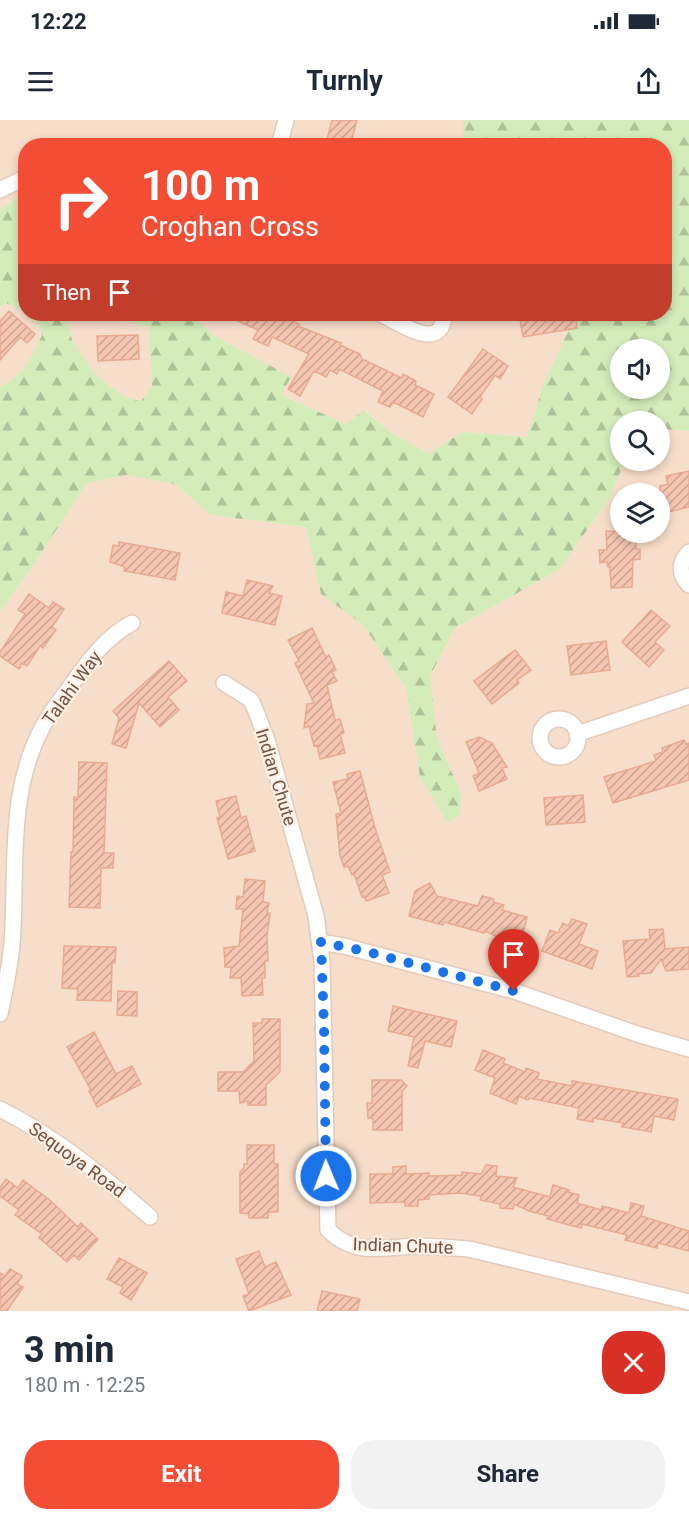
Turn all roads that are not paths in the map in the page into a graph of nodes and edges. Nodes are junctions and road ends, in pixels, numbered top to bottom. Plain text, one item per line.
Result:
1 (286, 120) edge
2 (281, 138) edge
3 (18, 181) edge
4 (0, 190) edge
5 (399, 321) edge
6 (444, 321) edge
7 (689, 552) edge
8 (689, 585) edge
9 (132, 623) dead end
10 (225, 683) dead end
11 (689, 696) edge
12 (577, 734) dead end
13 (321, 942) junction
14 (0, 1014) edge
15 (689, 1048) edge
16 (0, 1109) edge
17 (150, 1217) dead end
18 (689, 1302) edge

1 - 2 street
3 - 4 street
5 - 6 street
7 - 8 street
9 - 14 street, Talahi Way
10 - 13 street, Indian Chute
11 - 12 street
13 - 15 street
13 - 18 street, Indian Chute
16 - 17 street, Sequoya Road

